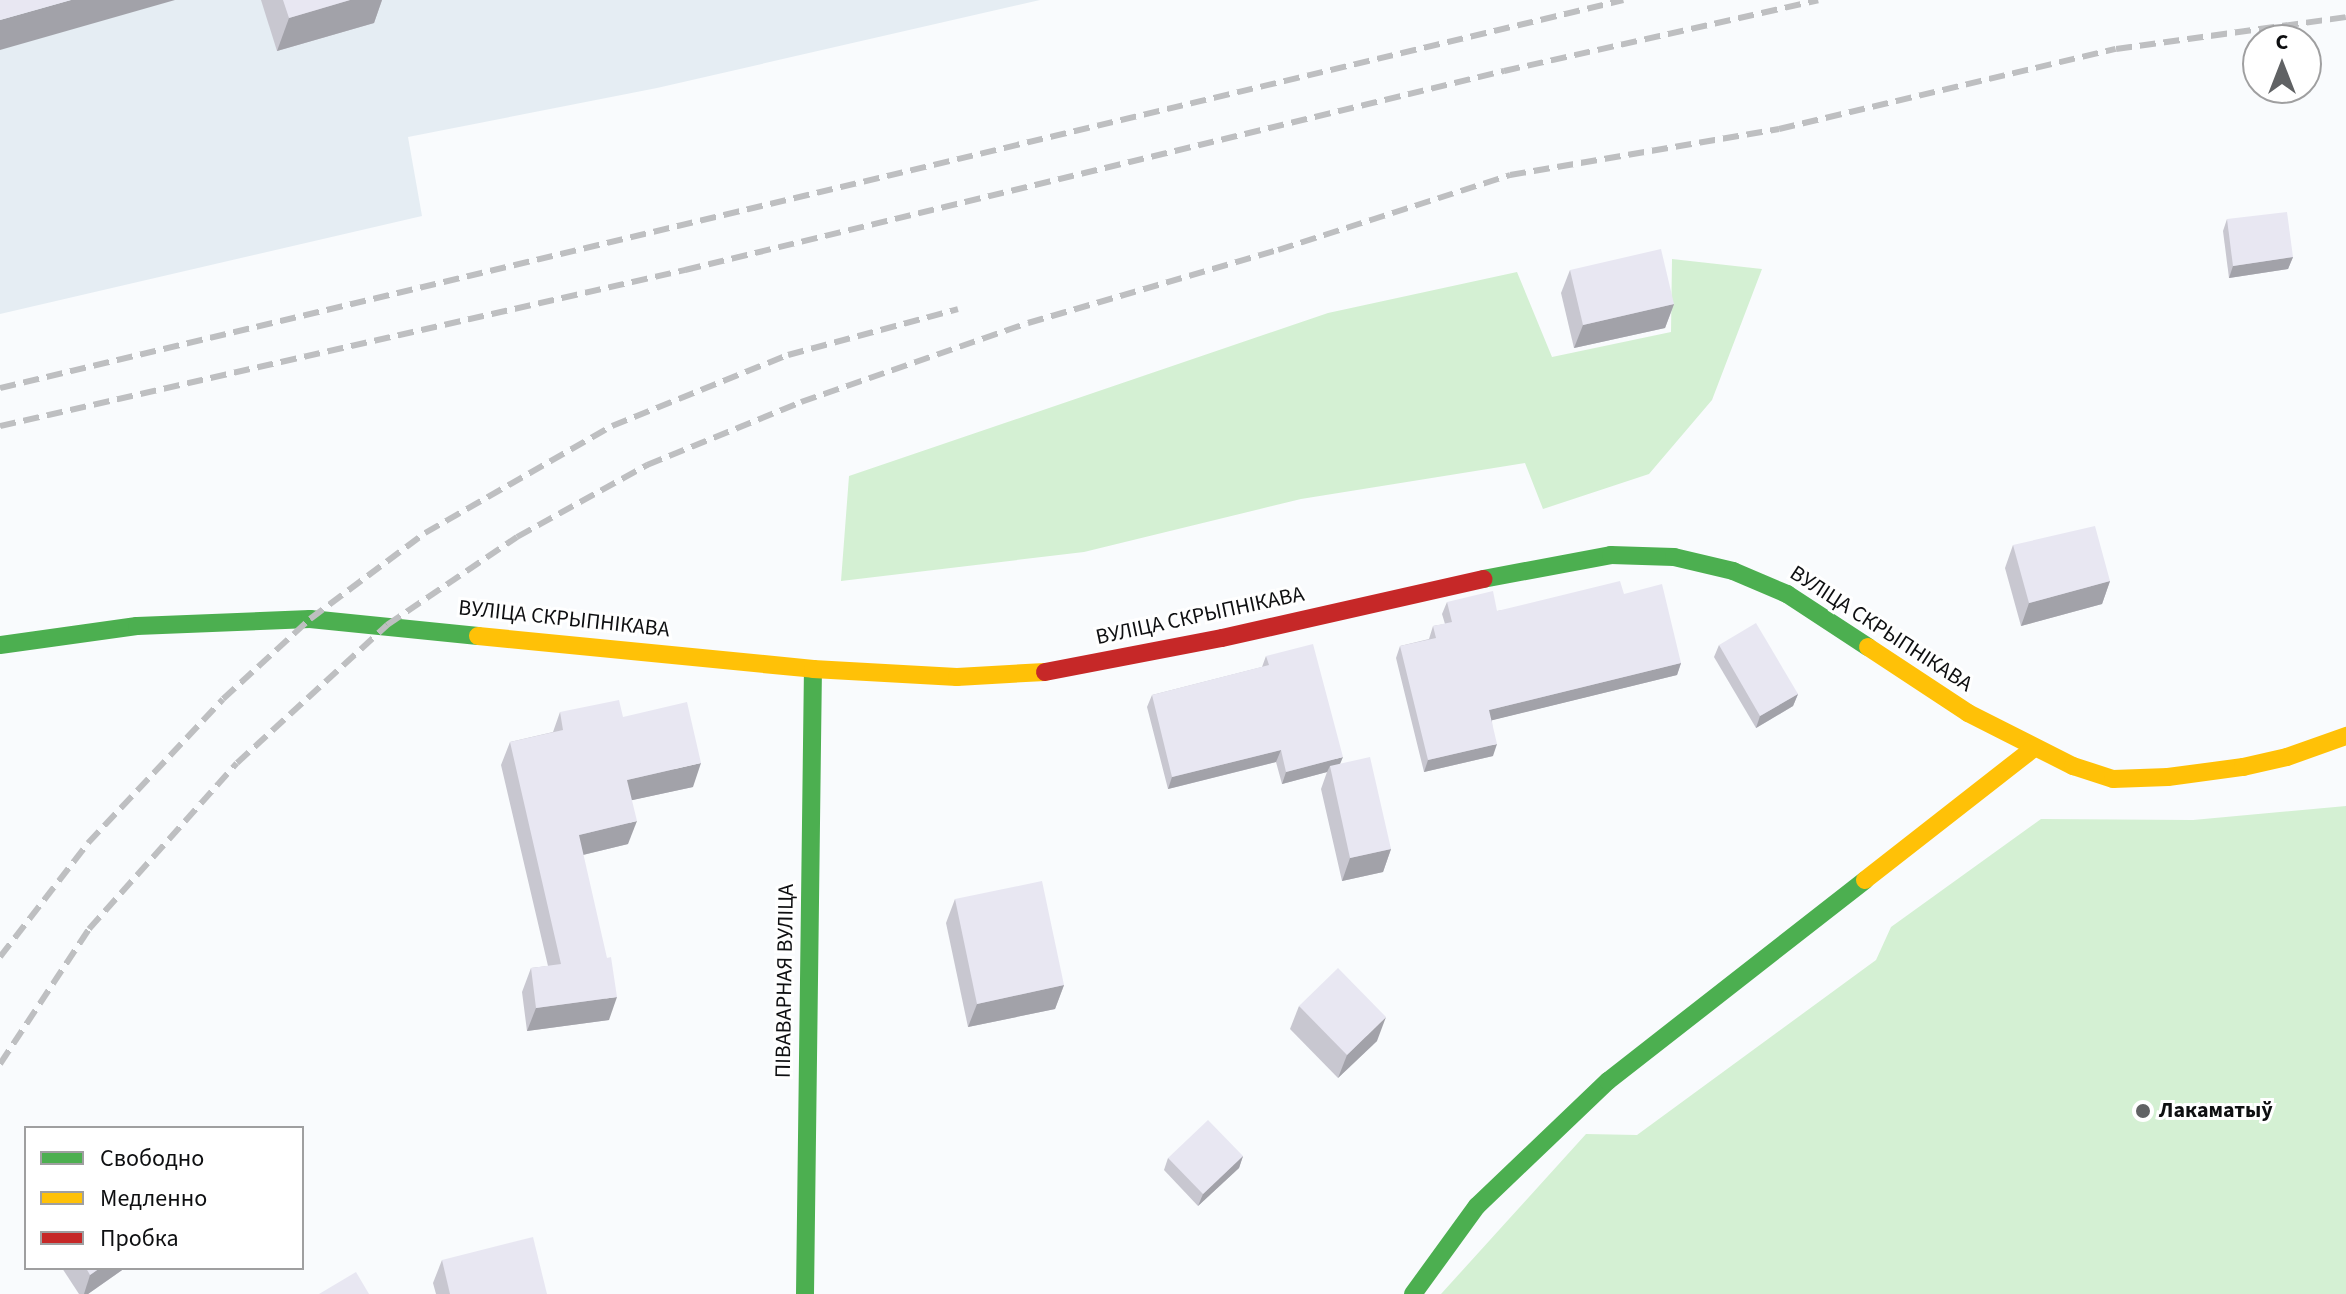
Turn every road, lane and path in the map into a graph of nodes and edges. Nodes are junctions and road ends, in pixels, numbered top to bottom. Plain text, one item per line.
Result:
1 (0, 645) edge
2 (813, 669) junction
3 (2346, 736) edge
4 (2034, 748) junction
5 (805, 1294) edge
6 (1413, 1294) edge

1 - 2 street, ВУЛІЦА СКРЫПНІКАВА
2 - 4 street, ВУЛІЦА СКРЫПНІКАВА
2 - 5 street, ПІВАВАРНАЯ ВУЛІЦА
3 - 4 street, ВУЛІЦА СКРЫПНІКАВА
4 - 6 street

